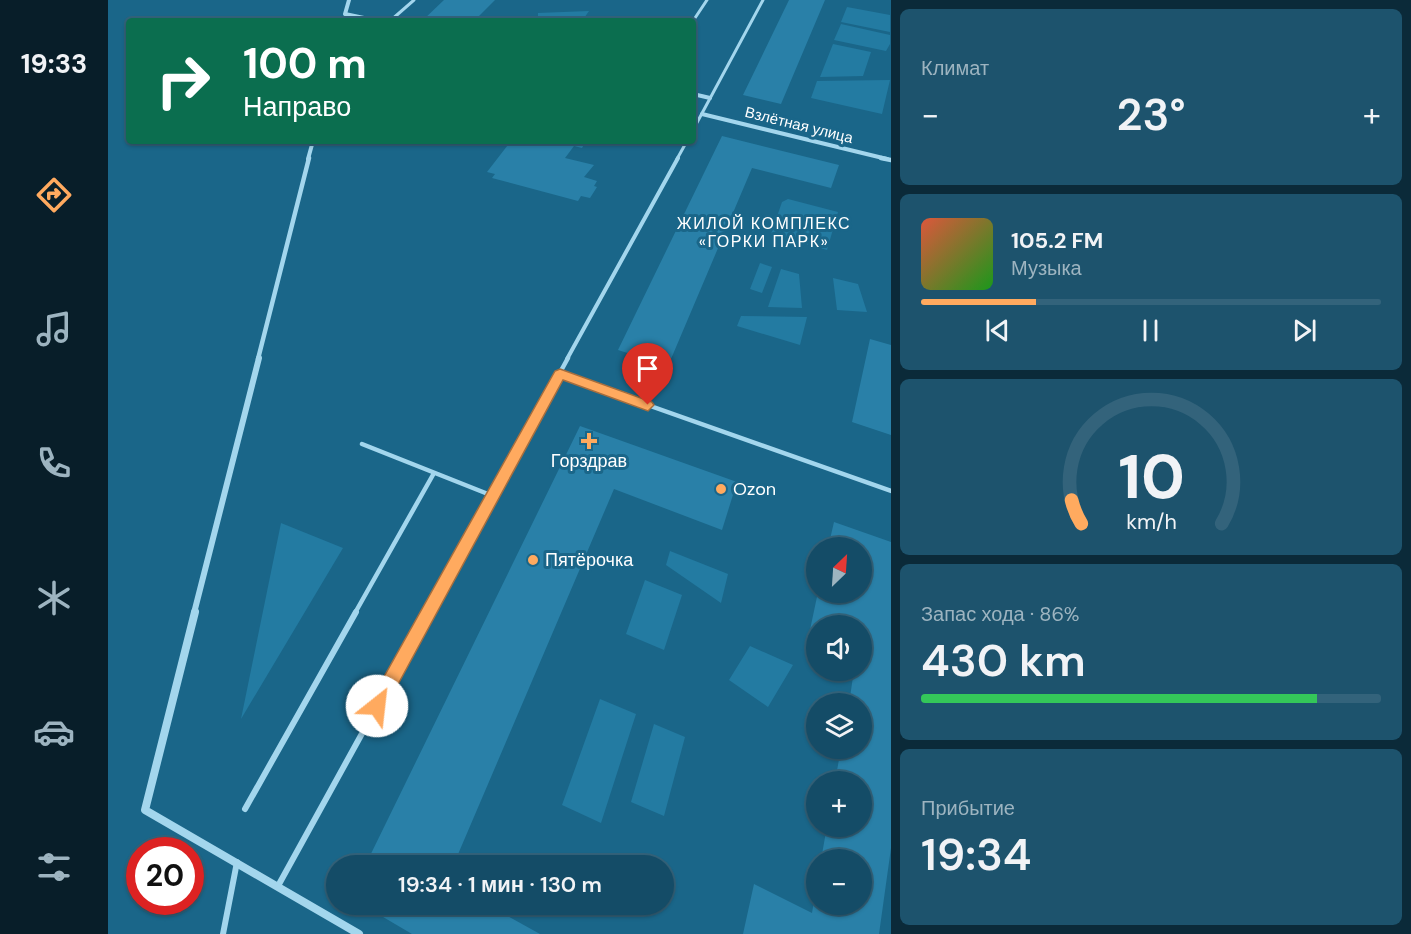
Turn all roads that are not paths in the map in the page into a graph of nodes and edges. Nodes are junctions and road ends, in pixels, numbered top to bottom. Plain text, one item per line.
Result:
1 (349, 0) edge
2 (414, 0) edge
3 (707, 0) edge
4 (763, 0) edge
5 (345, 14) junction
6 (344, 18) edge
7 (364, 18) edge
8 (393, 18) edge
9 (695, 18) edge
10 (696, 95) edge
11 (710, 98) junction
12 (702, 114) junction
13 (696, 125) edge
14 (312, 144) edge
15 (685, 144) edge
16 (891, 160) edge
17 (560, 374) junction
18 (362, 444) dead end
19 (434, 473) junction
20 (891, 490) edge
21 (493, 496) junction
22 (245, 809) dead end
23 (237, 862) junction
24 (278, 886) junction
25 (223, 934) edge
26 (359, 934) edge

1 - 5 street
2 - 8 lane
3 - 9 lane
4 - 11 lane
5 - 6 street
5 - 7 street
10 - 11 street
11 - 12 lane
12 - 13 lane
12 - 16 street, Взлётная улица
14 - 23 street
15 - 17 lane
17 - 20 lane
17 - 21 lane
18 - 19 lane
19 - 21 lane
19 - 22 lane
21 - 24 lane
23 - 24 street
23 - 25 lane
24 - 26 street

